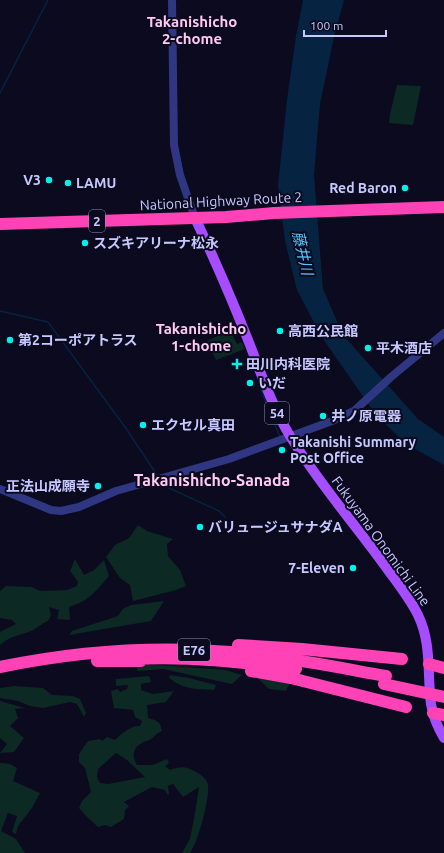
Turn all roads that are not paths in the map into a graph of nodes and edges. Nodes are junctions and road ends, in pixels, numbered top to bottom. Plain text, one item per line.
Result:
1 (172, 0) edge
2 (444, 207) edge
3 (195, 218) junction
4 (0, 224) edge
5 (444, 333) edge
6 (290, 436) junction
7 (0, 489) edge
8 (121, 651) junction
9 (402, 660) dead end
10 (97, 661) junction
11 (429, 664) junction
12 (0, 666) edge
13 (444, 668) edge
14 (0, 675) edge
15 (385, 680) junction
16 (444, 689) edge
17 (444, 697) edge
18 (406, 707) dead end
19 (439, 714) edge
20 (444, 738) edge

1 - 3 street
2 - 3 highway, National Highway Route 2 / 2
3 - 4 highway, National Highway Route 2 / 2
3 - 6 main road, Fukuyama Onomichi Line / 54
5 - 6 street
6 - 7 street
6 - 11 main road, Fukuyama Onomichi Line / 54
8 - 9 highway
8 - 12 highway, E76
8 - 15 highway, E76
10 - 14 highway, E76
10 - 15 highway, E76
10 - 18 highway
11 - 13 highway
11 - 19 main road, Fukuyama Onomichi Line / 54
15 - 16 highway, E76
15 - 17 highway, E76, bridge
19 - 20 main road, Fukuyama Onomichi Line / 54

